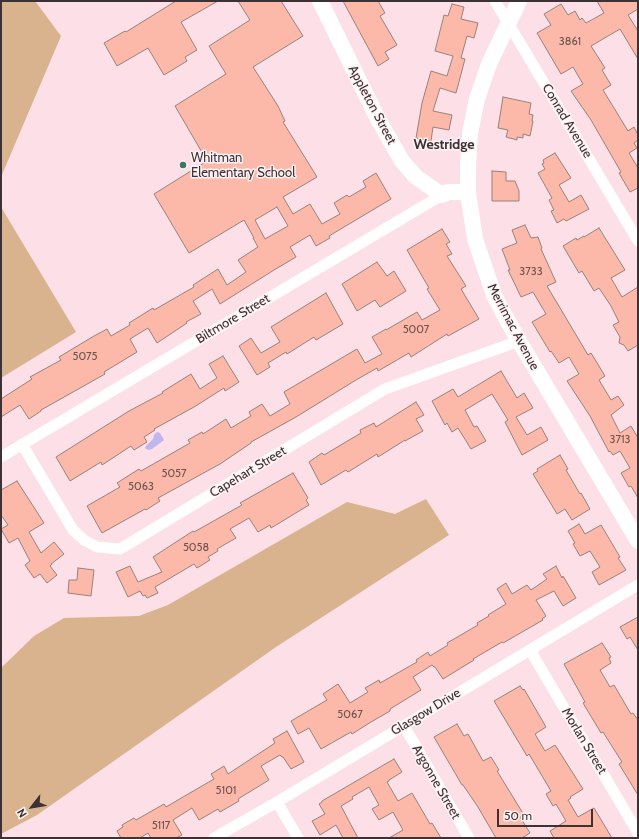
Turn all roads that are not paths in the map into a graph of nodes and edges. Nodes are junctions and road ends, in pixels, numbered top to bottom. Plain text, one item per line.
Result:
1 (320, 1) edge
2 (495, 1) edge
3 (519, 1) edge
4 (508, 23) junction
5 (468, 192) junction
6 (442, 195) junction
7 (638, 241) edge
8 (519, 341) junction
9 (22, 444) junction
10 (1, 457) edge
11 (638, 541) edge
12 (638, 585) edge
13 (530, 650) junction
14 (404, 726) junction
15 (277, 802) junction
16 (638, 833) edge
17 (214, 838) edge
18 (298, 838) edge
19 (469, 838) edge

1 - 6 street, Appleton Street
2 - 4 street, Conrad Avenue
3 - 4 street, Merrimac Avenue
4 - 5 street, Merrimac Avenue
4 - 7 street, Conrad Avenue
5 - 6 street, Biltmore Street
5 - 8 street, Merrimac Avenue
6 - 9 street, Biltmore Street
8 - 9 street, Capehart Street
8 - 11 street, Merrimac Avenue
9 - 10 street, Biltmore Street
12 - 13 street, Glasgow Drive
13 - 14 street, Glasgow Drive
13 - 16 street, Morlan Street
14 - 15 street, Glasgow Drive
14 - 19 street, Argonne Street
15 - 17 street, Glasgow Drive
15 - 18 street

